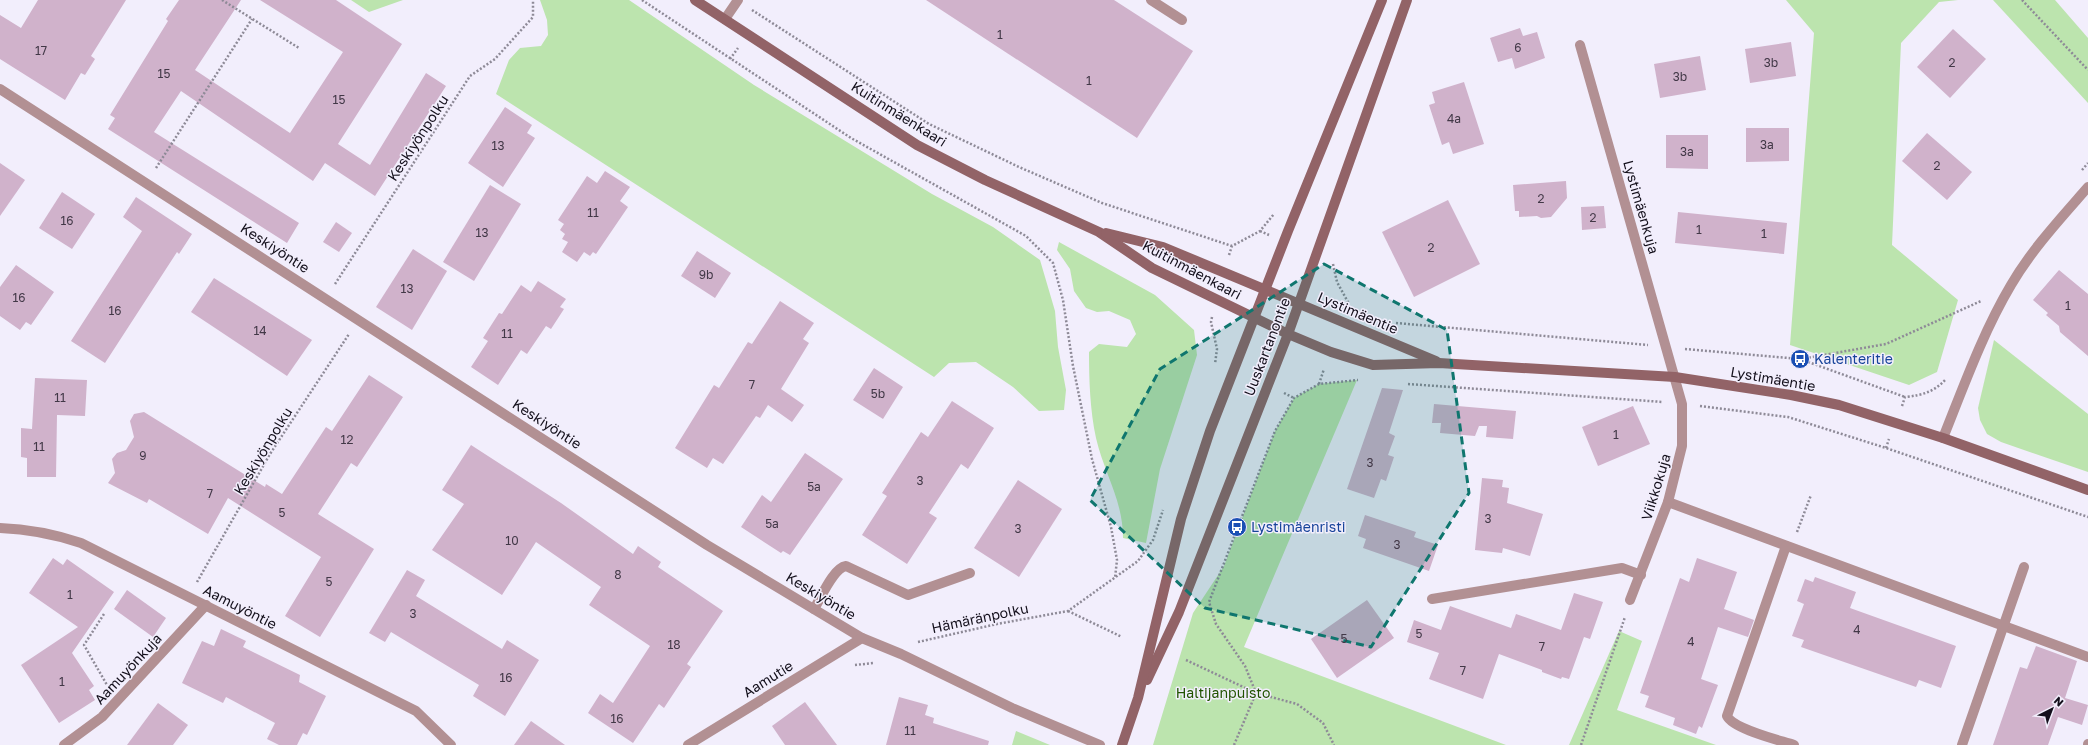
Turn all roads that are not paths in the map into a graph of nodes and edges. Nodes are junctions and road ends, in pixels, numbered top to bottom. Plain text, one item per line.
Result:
1 (695, 0) edge
2 (738, 0) edge
3 (1151, 0) edge
4 (1382, 0) edge
5 (1407, 0) edge
6 (725, 19) junction
7 (1182, 20) dead end
8 (1580, 45) dead end
9 (0, 89) edge
10 (2088, 187) edge
11 (1099, 232) junction
12 (1265, 288) junction
13 (1299, 303) junction
14 (1254, 317) junction
15 (1288, 334) junction
16 (1439, 363) junction
17 (1675, 377) junction
18 (1943, 438) junction
19 (2088, 490) edge
20 (1668, 502) junction
21 (0, 528) edge
22 (1789, 546) junction
23 (2024, 567) dead end
24 (970, 573) dead end
25 (1641, 576) junction
26 (1432, 599) dead end
27 (1630, 600) road end
28 (206, 605) junction
29 (814, 609) junction
30 (2004, 626) junction
31 (862, 638) junction
32 (2088, 657) edge
33 (1138, 698) junction
34 (64, 745) edge
35 (450, 745) edge
36 (688, 745) edge
37 (1100, 745) edge
38 (1122, 745) edge
39 (1794, 745) edge
40 (1962, 745) edge

1 - 6 street, Kuitinmäenkaari
2 - 6 street
3 - 7 street
4 - 12 street, Uuskartanontie
5 - 13 street, Uuskartanontie
6 - 11 street, Kuitinmäenkaari
8 - 17 street, Lystimäenkuja
9 - 29 street, Keskiyöntie
10 - 18 street
11 - 12 street, Kuitinmäenkaari
11 - 14 street, Kuitinmäenkaari
12 - 13 street, Lystimäentie
12 - 14 street, Uuskartanontie
13 - 15 street, Uuskartanontie
13 - 16 street, Lystimäentie
14 - 15 street, Lystimäentie
14 - 33 street, Uuskartanontie
15 - 16 street, Lystimäentie
15 - 33 street, Uuskartanontie
16 - 17 street, Lystimäentie
17 - 18 street, Lystimäentie
17 - 20 street, Viikkokuja
18 - 19 street, Lystimäentie
20 - 22 street
20 - 25 street, Viikkokuja
21 - 28 street, Aamuyöntie
22 - 30 street
22 - 39 street
23 - 30 street
24 - 29 street
25 - 26 street
25 - 27 street, Viikkokuja
28 - 34 street, Aamuyönkuja
28 - 35 street, Aamuyöntie
29 - 31 street, Keskiyöntie
30 - 32 street
30 - 40 street
31 - 36 street, Aamutie
31 - 37 street, Keskiyöntie
33 - 38 street, Uuskartanontie

